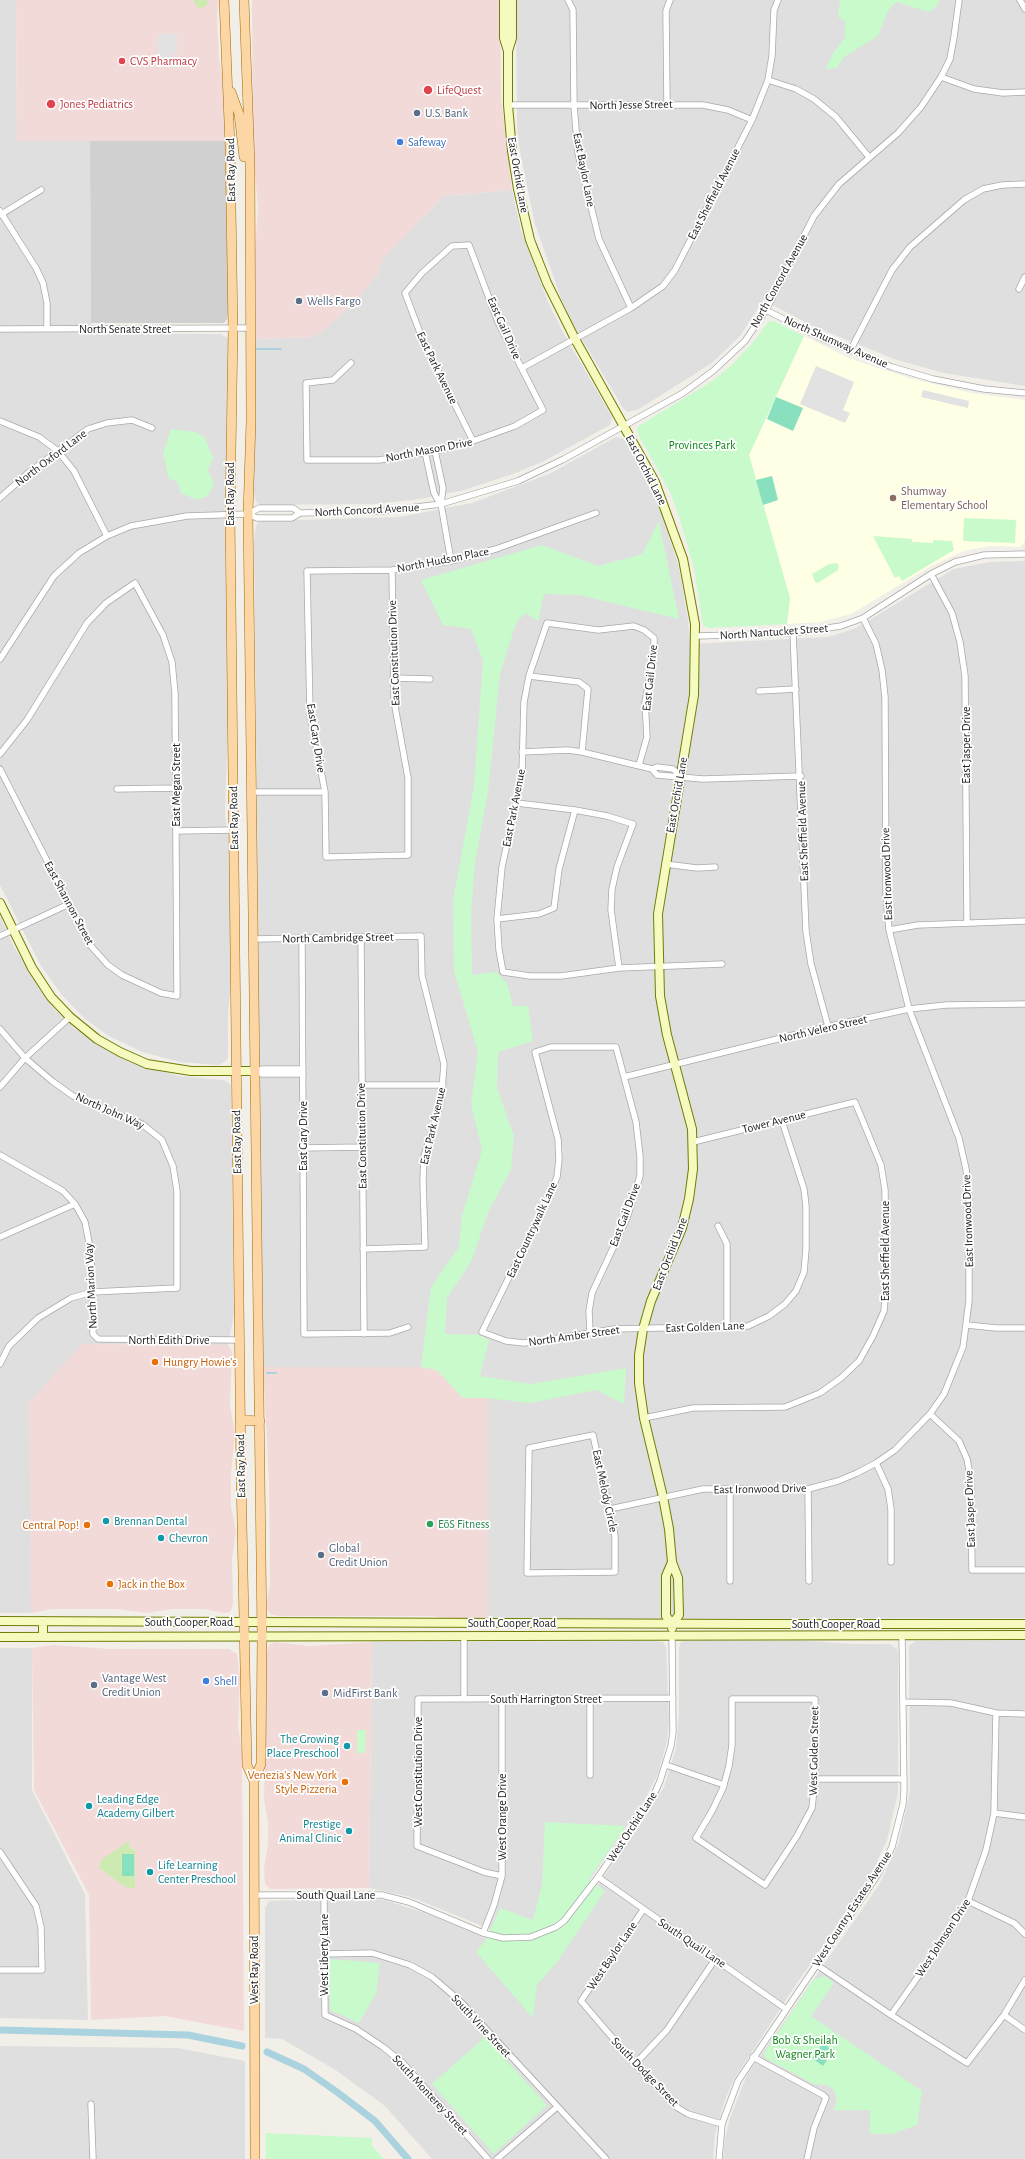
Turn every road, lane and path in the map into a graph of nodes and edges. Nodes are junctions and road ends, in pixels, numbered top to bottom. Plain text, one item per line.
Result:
1 (224, 0) edge
2 (244, 0) edge
3 (504, 0) edge
4 (512, 0) edge
5 (568, 0) edge
6 (670, 0) edge
7 (778, 0) edge
8 (959, 0) edge
9 (1020, 0) edge
10 (1025, 10) edge
11 (508, 51) junction
12 (941, 77) junction
13 (768, 80) junction
14 (228, 82) junction
15 (1025, 92) edge
16 (667, 104) junction
17 (508, 105) junction
18 (574, 106) junction
19 (752, 120) junction
20 (869, 157) junction
21 (250, 164) junction
22 (1025, 184) edge
23 (41, 190) dead end
24 (1, 213) edge
25 (469, 245) joint
26 (1025, 277) edge
27 (1019, 289) dead end
28 (631, 308) junction
29 (766, 310) junction
30 (250, 328) junction
31 (0, 329) edge
32 (47, 329) junction
33 (233, 329) junction
34 (575, 339) junction
35 (850, 351) junction
36 (351, 363) dead end
37 (522, 368) junction
38 (1025, 393) edge
39 (543, 410) joint
40 (0, 421) edge
41 (624, 426) junction
42 (152, 428) dead end
43 (473, 442) junction
44 (58, 451) junction
45 (435, 451) junction
46 (425, 452) junction
47 (0, 498) edge
48 (441, 504) junction
49 (300, 513) junction
50 (596, 513) dead end
51 (230, 514) junction
52 (248, 514) junction
53 (107, 536) junction
54 (1025, 554) edge
55 (451, 561) junction
56 (392, 570) junction
57 (308, 571) joint
58 (931, 574) junction
59 (863, 618) junction
60 (793, 633) junction
61 (697, 636) junction
62 (654, 638) joint
63 (0, 660) edge
64 (529, 676) junction
65 (393, 678) junction
66 (430, 678) dead end
67 (796, 689) junction
68 (760, 691) dead end
69 (522, 752) junction
70 (582, 752) junction
71 (0, 754) edge
72 (638, 765) junction
73 (0, 769) edge
74 (681, 776) junction
75 (801, 776) junction
76 (176, 788) junction
77 (117, 789) dead end
78 (252, 792) junction
79 (325, 792) junction
80 (517, 803) junction
81 (575, 810) junction
82 (234, 830) junction
83 (176, 831) junction
84 (326, 857) joint
85 (665, 864) junction
86 (715, 867) dead end
87 (0, 903) edge
88 (68, 904) junction
89 (497, 919) junction
90 (1025, 922) edge
91 (967, 923) junction
92 (13, 929) junction
93 (889, 930) junction
94 (0, 936) edge
95 (422, 936) joint
96 (302, 938) junction
97 (361, 938) junction
98 (254, 939) junction
99 (722, 964) dead end
100 (658, 966) junction
101 (619, 968) junction
102 (177, 996) joint
103 (1025, 1004) edge
104 (909, 1009) junction
105 (70, 1017) junction
106 (828, 1026) junction
107 (0, 1029) edge
108 (534, 1052) joint
109 (25, 1058) junction
110 (675, 1064) junction
111 (236, 1072) junction
112 (255, 1072) junction
113 (303, 1072) junction
114 (624, 1077) junction
115 (361, 1084) junction
116 (443, 1084) junction
117 (0, 1087) edge
118 (855, 1102) joint
119 (782, 1121) junction
120 (693, 1142) junction
121 (362, 1147) junction
122 (303, 1148) junction
123 (0, 1155) edge
124 (75, 1204) junction
125 (718, 1226) dead end
126 (0, 1237) edge
127 (363, 1249) junction
128 (92, 1292) junction
129 (967, 1325) junction
130 (408, 1327) dead end
131 (728, 1328) junction
132 (1025, 1328) edge
133 (643, 1329) junction
134 (482, 1332) joint
135 (590, 1333) junction
136 (364, 1334) junction
137 (98, 1339) joint
138 (239, 1340) junction
139 (0, 1364) edge
140 (930, 1414) junction
141 (644, 1418) junction
142 (240, 1420) junction
143 (260, 1421) junction
144 (876, 1464) junction
145 (730, 1489) junction
146 (808, 1489) junction
147 (664, 1497) junction
148 (610, 1509) junction
149 (672, 1562) junction
150 (891, 1562) dead end
151 (1025, 1570) edge
152 (730, 1581) dead end
153 (809, 1581) dead end
154 (0, 1621) edge
155 (42, 1621) junction
156 (245, 1622) junction
157 (262, 1622) junction
158 (464, 1623) junction
159 (672, 1624) junction
160 (1025, 1624) edge
161 (902, 1625) junction
162 (672, 1635) junction
163 (902, 1635) junction
164 (1025, 1635) edge
165 (245, 1636) junction
166 (262, 1636) junction
167 (464, 1636) junction
168 (0, 1637) edge
169 (43, 1637) junction
170 (673, 1698) junction
171 (418, 1699) joint
172 (464, 1699) junction
173 (502, 1699) junction
174 (590, 1700) junction
175 (903, 1702) junction
176 (996, 1713) junction
177 (1025, 1714) edge
178 (666, 1765) junction
179 (590, 1775) dead end
180 (815, 1779) junction
181 (904, 1779) junction
182 (254, 1781) junction
183 (724, 1785) junction
184 (994, 1813) junction
185 (1025, 1817) edge
186 (0, 1852) edge
187 (502, 1876) junction
188 (598, 1878) junction
189 (324, 1894) junction
190 (254, 1895) junction
191 (968, 1901) junction
192 (643, 1910) junction
193 (483, 1933) junction
194 (1025, 1934) edge
195 (324, 1954) junction
196 (716, 1958) junction
197 (816, 1965) junction
198 (0, 1970) edge
199 (1025, 1980) edge
200 (581, 2002) joint
201 (786, 2009) junction
202 (325, 2015) joint
203 (891, 2015) junction
204 (1004, 2015) junction
205 (1025, 2030) edge
206 (753, 2057) junction
207 (635, 2064) junction
208 (92, 2104) dead end
209 (557, 2107) junction
210 (722, 2124) junction
211 (93, 2159) edge
212 (255, 2159) edge
213 (488, 2159) edge
214 (497, 2159) edge
215 (606, 2159) edge
216 (719, 2159) edge
217 (807, 2159) edge

1 - 14 main road, East Ray Road
2 - 21 main road, East Ray Road
3 - 11 street, East Orchid Lane
4 - 11 street, East Orchid Lane
5 - 18 street, East Baylor Lane
6 - 16 street
7 - 13 street, East Sheffield Avenue
8 - 12 street, North Concord Avenue
9 - 10 street
11 - 17 street, East Orchid Lane
12 - 15 street
12 - 20 street, North Concord Avenue
13 - 19 street, East Sheffield Avenue
13 - 20 street
14 - 21 main road
14 - 33 main road, East Ray Road
16 - 18 street, North Jesse Street
16 - 19 street, North Jesse Street
17 - 18 street, North Jesse Street
17 - 34 street, East Orchid Lane
18 - 28 street, East Baylor Lane
19 - 28 street, East Sheffield Avenue
20 - 29 street, North Concord Avenue
21 - 30 main road, East Ray Road
22 - 35 street
23 - 24 street
24 - 32 street
25 - 37 street, East Gail Drive
25 - 43 street, East Park Avenue
26 - 27 street
28 - 34 street, East Sheffield Avenue
29 - 35 street, North Shumway Avenue
29 - 41 street, North Concord Avenue
30 - 33 street, North Senate Street
30 - 52 main road, East Ray Road
31 - 32 street, North Senate Street
32 - 33 street, North Senate Street
33 - 51 main road, East Ray Road
34 - 37 street
34 - 41 street, East Orchid Lane
35 - 38 street, North Shumway Avenue
36 - 46 street, North Mason Drive
37 - 39 street, East Gail Drive
39 - 43 street, North Mason Drive
40 - 44 street
41 - 48 street, North Concord Avenue
41 - 61 street, East Orchid Lane
42 - 44 street, North Oxford Lane
43 - 45 street, North Mason Drive
44 - 47 street, North Oxford Lane
44 - 53 street
45 - 46 street, North Mason Drive
45 - 48 street
46 - 48 street
48 - 49 street, North Concord Avenue
48 - 55 street
49 - 52 street, North Concord Avenue
49 - 52 street, North Concord Avenue
50 - 55 street, North Hudson Place
51 - 52 street, North Concord Avenue
51 - 53 street, North Concord Avenue
51 - 82 main road, East Ray Road
52 - 78 main road, East Ray Road
53 - 63 street, North Concord Avenue
54 - 58 street, North Nantucket Street
55 - 56 street, North Hudson Place
56 - 57 street, North Hudson Place
56 - 65 street, East Constitution Drive
57 - 79 street, East Gary Drive
58 - 59 street, North Nantucket Street
58 - 91 street, East Jasper Drive
59 - 60 street, North Nantucket Street
59 - 93 street, East Ironwood Drive
60 - 61 street, North Nantucket Street
60 - 67 street, East Sheffield Avenue
61 - 74 street, East Orchid Lane
62 - 64 street, East Park Avenue
62 - 72 street, East Gail Drive
64 - 69 street, East Park Avenue
64 - 70 street
65 - 66 street
65 - 84 street, East Constitution Drive
67 - 68 street
67 - 75 street, East Sheffield Avenue
69 - 70 street
69 - 80 street, East Park Avenue
70 - 72 street
71 - 76 street, East Megan Street
72 - 74 street
73 - 88 street, East Shannon Street
74 - 75 street
74 - 85 street, East Orchid Lane
75 - 106 street, East Sheffield Avenue
76 - 77 street
76 - 83 street, East Megan Street
78 - 79 street
78 - 98 main road, East Ray Road
79 - 84 street, East Gary Drive
80 - 81 street
80 - 89 street, East Park Avenue
81 - 89 street
81 - 101 street
82 - 83 street
82 - 111 main road, East Ray Road
83 - 102 street, East Megan Street
85 - 86 street
85 - 100 street, East Orchid Lane
87 - 92 street
88 - 92 street
88 - 102 street, East Shannon Street
89 - 101 street, East Park Avenue
90 - 91 street
91 - 93 street
92 - 94 street
92 - 105 street
93 - 104 street, East Ironwood Drive
95 - 97 street, North Cambridge Street
95 - 116 street, East Park Avenue
96 - 97 street, North Cambridge Street
96 - 98 street, North Cambridge Street
96 - 113 street, East Gary Drive
97 - 115 street, East Constitution Drive
98 - 112 main road, East Ray Road
99 - 100 street
100 - 101 street
100 - 110 street, East Orchid Lane
103 - 104 street, North Velero Street
104 - 106 street, North Velero Street
104 - 129 street, East Ironwood Drive
105 - 109 street
105 - 111 street
106 - 110 street, North Velero Street
107 - 109 street, North John Way
108 - 114 street, East Gail Drive
108 - 134 street, East Countrywalk Lane
109 - 117 street
109 - 128 street, North John Way
110 - 114 street, North Velero Street
110 - 120 street, East Orchid Lane
111 - 112 street
111 - 138 main road, East Ray Road
112 - 113 street
112 - 143 main road, East Ray Road
113 - 122 street, East Gary Drive
114 - 135 street, East Gail Drive
115 - 116 street
115 - 121 street, East Constitution Drive
116 - 127 street, East Park Avenue
118 - 119 street, Tower Avenue
118 - 141 street, East Sheffield Avenue
119 - 120 street, Tower Avenue
119 - 131 street, East Golden Lane
120 - 133 street, East Orchid Lane
121 - 122 street
121 - 127 street, East Constitution Drive
122 - 136 street, East Gary Drive
123 - 124 street, North Marion Way
124 - 126 street
124 - 128 street, North Marion Way
125 - 131 street
127 - 136 street, East Constitution Drive
128 - 137 street, North Marion Way
128 - 139 street
129 - 132 street
129 - 140 street, East Ironwood Drive
130 - 136 street
131 - 133 street, East Golden Lane
133 - 135 street, North Amber Street
133 - 141 street, East Orchid Lane
134 - 135 street, North Amber Street
137 - 138 street, North Edith Drive
138 - 142 main road, East Ray Road
140 - 144 street, East Ironwood Drive
140 - 151 street, East Jasper Drive
141 - 147 street, East Orchid Lane
142 - 143 main road
142 - 156 main road, East Ray Road
143 - 157 main road, East Ray Road
144 - 146 street, East Ironwood Drive
144 - 150 street
145 - 146 street, East Ironwood Drive
145 - 147 street, East Ironwood Drive
145 - 152 street
146 - 153 street
147 - 148 street, East Ironwood Drive
147 - 149 street, East Orchid Lane
148 - 148 street, East Melody Circle
149 - 159 street, East Orchid Lane
149 - 159 street, East Orchid Lane
154 - 155 street, South Cooper Road
155 - 156 street, South Cooper Road
155 - 169 street
156 - 157 street, South Cooper Road
156 - 165 main road, East Ray Road
157 - 158 street, South Cooper Road
157 - 166 main road, West Ray Road
158 - 159 street, South Cooper Road
158 - 167 street
159 - 161 street, South Cooper Road
159 - 162 street, East Orchid Lane
160 - 161 street, South Cooper Road
161 - 163 street
162 - 163 street, South Cooper Road
162 - 167 street, South Cooper Road
162 - 170 street, West Orchid Lane
163 - 164 street, South Cooper Road
163 - 175 street, West Country Estates Avenue
165 - 166 street, South Cooper Road
165 - 169 street, South Cooper Road
165 - 182 main road, West Ray Road
166 - 167 street, South Cooper Road
166 - 182 main road, West Ray Road
167 - 172 street
168 - 169 street, South Cooper Road
170 - 174 street, South Harrington Street
170 - 178 street, West Orchid Lane
171 - 172 street, South Harrington Street
171 - 187 street, West Constitution Drive
172 - 173 street, South Harrington Street
173 - 174 street, South Harrington Street
173 - 187 street, West Orange Drive
174 - 179 street
175 - 176 street
175 - 181 street, West Country Estates Avenue
176 - 177 street
176 - 184 street, West Johnson Drive
178 - 183 street
178 - 188 street, West Orchid Lane
180 - 181 street
180 - 183 street, West Golden Street
180 - 183 street, West Golden Street
181 - 197 street, West Country Estates Avenue
182 - 190 main road, West Ray Road
184 - 185 street
184 - 191 street, West Johnson Drive
186 - 198 street
187 - 193 street, West Orange Drive
188 - 192 street, South Quail Lane
188 - 193 street, West Orchid Lane
189 - 190 street, South Quail Lane
189 - 193 street, South Quail Lane
189 - 195 street, West Liberty Lane
190 - 212 main road, West Ray Road
191 - 194 street
191 - 203 street, West Johnson Drive
192 - 196 street, South Quail Lane
192 - 200 street, West Baylor Lane
195 - 202 street, West Liberty Lane
195 - 209 street, South Vine Street
196 - 201 street, South Quail Lane
196 - 207 street
197 - 201 street, West Country Estates Avenue
197 - 203 street
199 - 204 street
200 - 207 street, South Dodge Street
201 - 206 street, West Country Estates Avenue
202 - 213 street, South Monterey Street
203 - 204 street
204 - 205 street
206 - 210 street, West Country Estates Avenue
206 - 217 street
207 - 210 street, South Dodge Street
208 - 211 street
209 - 214 street
209 - 215 street, South Vine Street
210 - 216 street, West Country Estates Avenue

